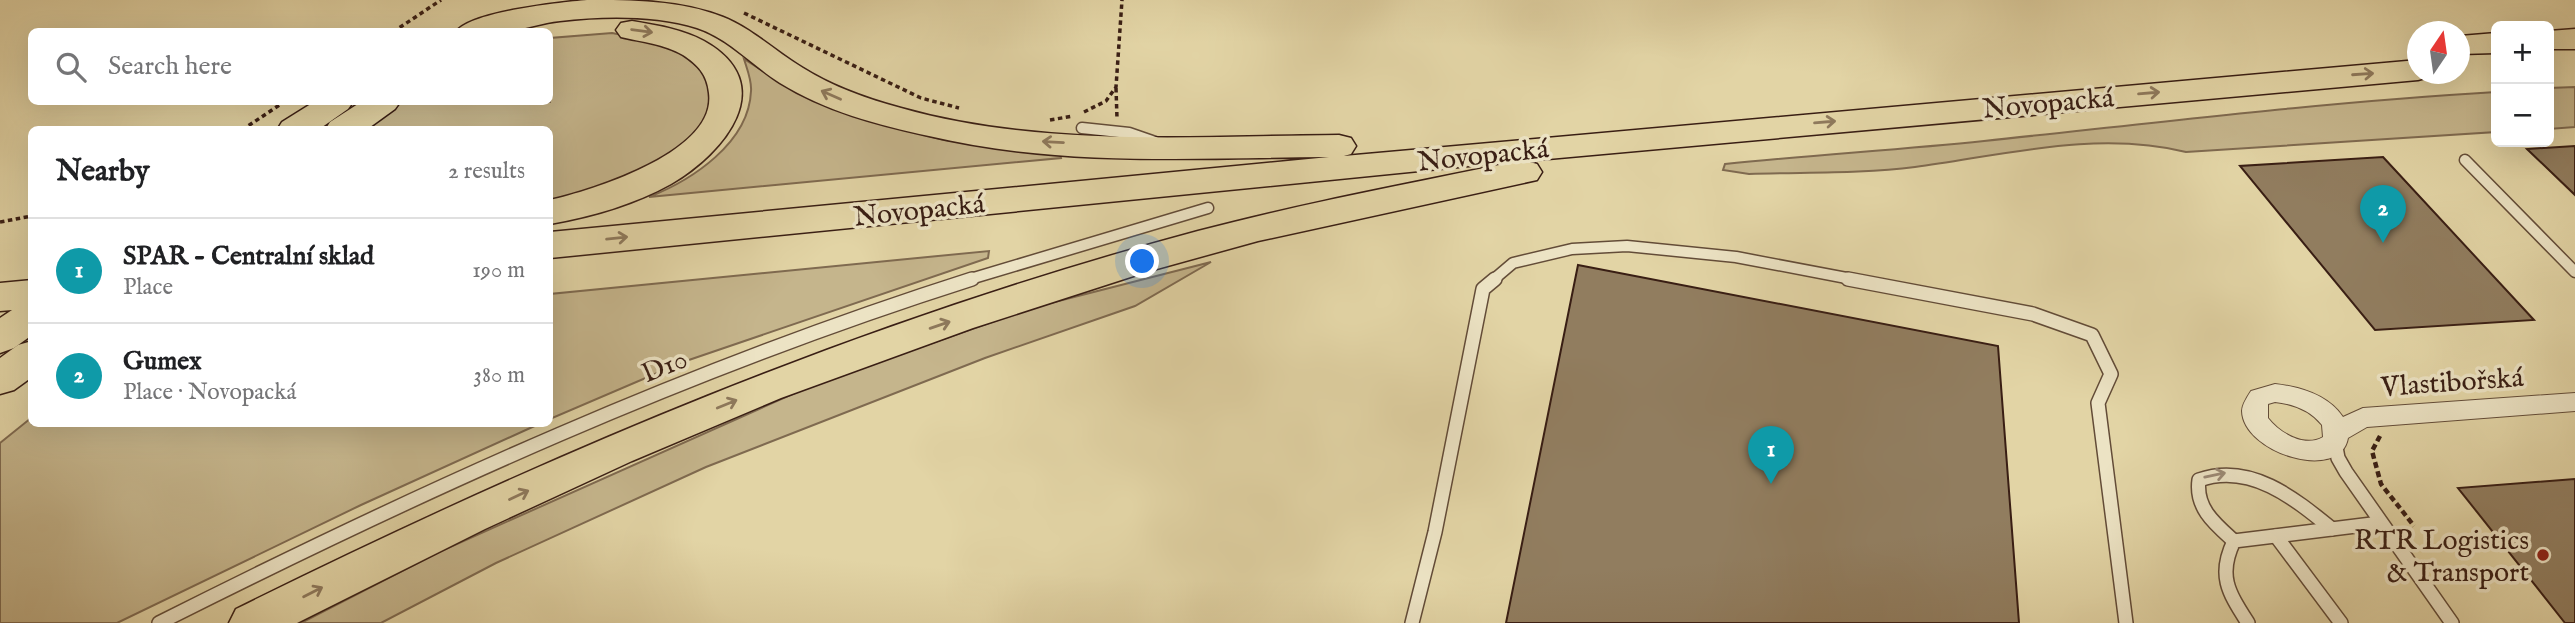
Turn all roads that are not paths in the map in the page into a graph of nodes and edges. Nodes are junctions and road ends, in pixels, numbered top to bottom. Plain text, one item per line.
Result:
1 (484, 28) edge
2 (553, 34) edge
3 (2575, 38) edge
4 (2554, 40) edge
5 (2491, 43) edge
6 (2470, 44) edge
7 (2407, 49) edge
8 (2575, 60) edge
9 (2554, 62) edge
10 (2491, 65) edge
11 (2470, 66) edge
12 (2407, 71) edge
13 (331, 105) edge
14 (379, 105) edge
15 (300, 126) edge
16 (348, 126) edge
17 (1082, 128) dead end
18 (1757, 128) junction
19 (1169, 146) junction
20 (1341, 146) junction
21 (2465, 160) dead end
22 (1208, 208) dead end
23 (553, 211) edge
24 (553, 221) edge
25 (553, 245) edge
26 (28, 270) edge
27 (2575, 272) edge
28 (0, 273) edge
29 (28, 294) edge
30 (0, 298) edge
31 (28, 319) edge
32 (0, 338) edge
33 (28, 359) edge
34 (0, 379) edge
35 (2575, 402) edge
36 (2336, 437) joint
37 (2380, 523) junction
38 (2332, 529) junction
39 (2276, 536) junction
40 (2234, 541) junction
41 (159, 623) edge
42 (252, 623) edge
43 (1412, 623) edge
44 (2126, 623) edge
45 (2248, 623) edge
46 (2341, 623) edge
47 (2452, 623) edge

19 -> 1 highway
2 -> 23 highway
3 - 4 highway
5 - 6 highway
7 - 20 highway, Novopacká
8 - 9 highway
10 - 11 highway
18 -> 12 highway, Novopacká
13 - 15 highway
14 - 16 highway
17 - 19 lane
25 -> 18 highway, Novopacká
42 -> 18 highway
19 - 20 highway
20 - 24 highway, Novopacká
21 - 27 lane
22 - 41 lane, D10
26 - 28 highway
29 - 30 highway
31 - 32 highway
33 - 34 highway
35 - 36 street, Vlastibořská
36 - 37 lane
37 - 38 lane
37 - 47 lane
38 - 39 lane
40 -> 38 lane
39 - 40 lane
39 - 46 lane
40 - 45 lane
43 - 44 lane

